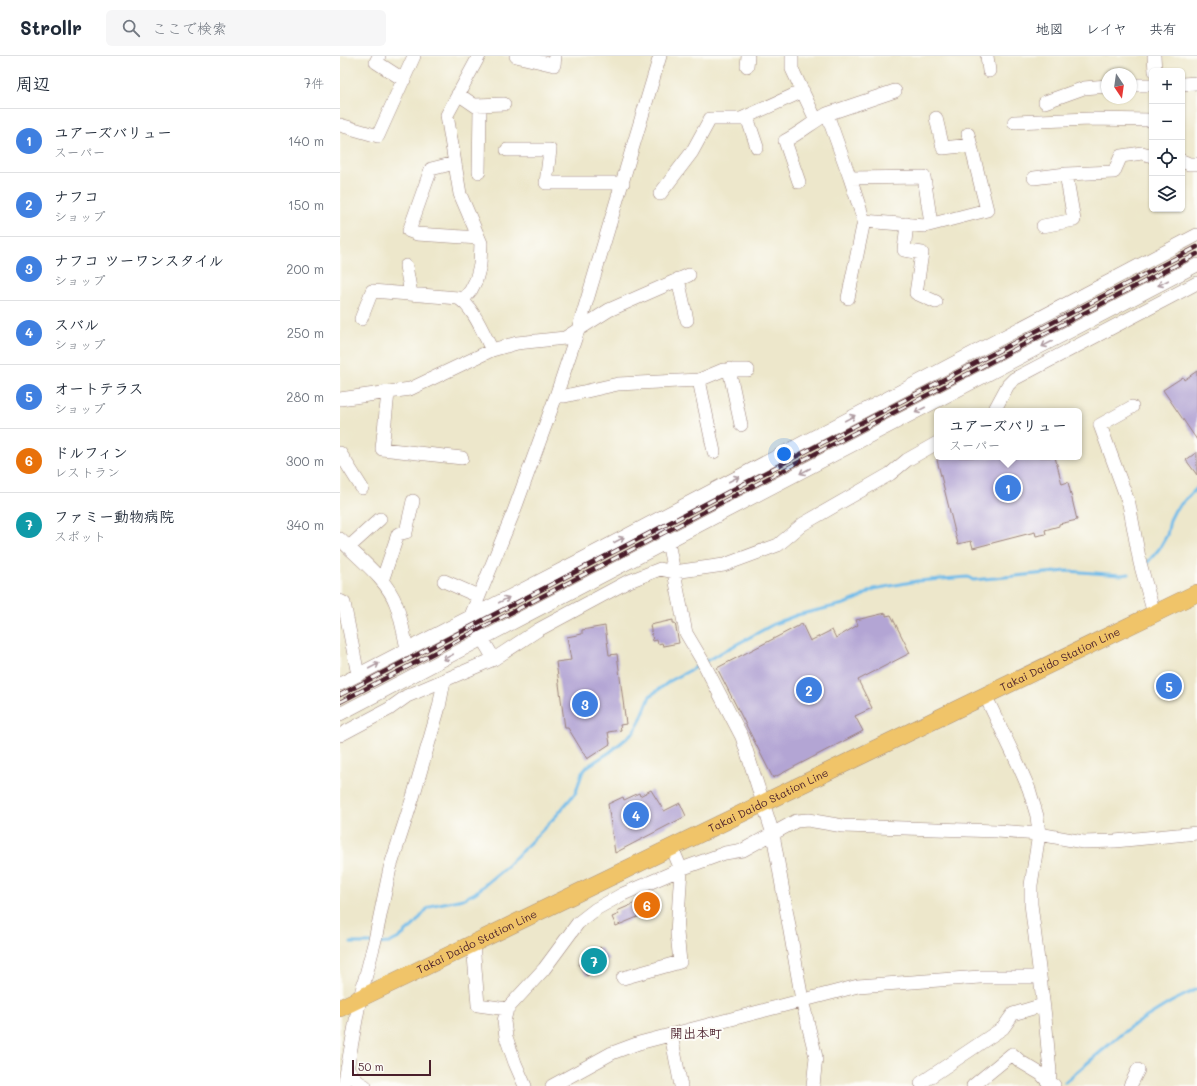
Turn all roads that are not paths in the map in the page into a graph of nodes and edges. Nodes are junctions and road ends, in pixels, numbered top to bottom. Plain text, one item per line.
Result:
1 (379, 56) edge
2 (414, 56) edge
3 (479, 56) edge
4 (516, 56) edge
5 (555, 56) edge
6 (660, 56) edge
7 (792, 56) edge
8 (987, 56) edge
9 (1154, 56) edge
10 (1155, 68) edge
11 (989, 71) dead end
12 (404, 80) junction
13 (1185, 84) edge
14 (1197, 84) edge
15 (1137, 85) edge
16 (1149, 85) edge
17 (1101, 87) edge
18 (803, 91) junction
19 (895, 91) dead end
20 (458, 94) junction
21 (1045, 102) dead end
22 (504, 104) dead end
23 (475, 105) junction
24 (747, 117) junction
25 (822, 117) junction
26 (936, 118) dead end
27 (1149, 120) edge
28 (1014, 122) dead end
29 (340, 125) edge
30 (757, 147) dead end
31 (507, 150) dead end
32 (1149, 155) edge
33 (1185, 162) edge
34 (454, 163) junction
35 (1197, 164) edge
36 (479, 172) dead end
37 (1066, 174) junction
38 (850, 178) junction
39 (1034, 178) dead end
40 (799, 182) dead end
41 (623, 183) junction
42 (660, 194) dead end
43 (864, 221) junction
44 (907, 224) junction
45 (931, 224) junction
46 (1043, 226) dead end
47 (1197, 236) edge
48 (478, 238) junction
49 (1197, 265) edge
50 (406, 266) dead end
51 (1197, 283) edge
52 (411, 294) junction
53 (848, 298) dead end
54 (463, 300) junction
55 (936, 302) dead end
56 (361, 319) dead end
57 (687, 320) dead end
58 (578, 330) junction
59 (492, 350) junction
60 (729, 369) junction
61 (748, 370) dead end
62 (699, 380) junction
63 (388, 393) junction
64 (556, 396) junction
65 (340, 399) edge
66 (1132, 407) dead end
67 (996, 408) edge
68 (741, 425) dead end
69 (934, 446) edge
70 (714, 452) dead end
71 (340, 453) edge
72 (462, 458) dead end
73 (362, 488) dead end
74 (412, 501) dead end
75 (380, 519) dead end
76 (656, 520) junction
77 (342, 541) edge
78 (668, 542) junction
79 (674, 572) junction
80 (382, 581) junction
81 (444, 582) dead end
82 (1197, 593) edge
83 (478, 596) junction
84 (340, 601) edge
85 (1154, 614) junction
86 (470, 618) junction
87 (482, 639) junction
88 (407, 649) junction
89 (494, 659) junction
90 (358, 675) junction
91 (444, 681) junction
92 (340, 684) edge
93 (985, 695) junction
94 (340, 714) edge
95 (340, 735) edge
96 (763, 803) junction
97 (1197, 833) edge
98 (773, 834) junction
99 (1039, 834) junction
100 (672, 848) junction
101 (682, 869) junction
102 (584, 890) junction
103 (596, 909) junction
104 (473, 943) junction
105 (1040, 977) junction
106 (623, 978) dead end
107 (360, 998) junction
108 (802, 1000) junction
109 (1043, 1005) junction
110 (340, 1008) edge
111 (507, 1009) junction
112 (671, 1035) junction
113 (347, 1068) junction
114 (1138, 1070) dead end
115 (921, 1083) dead end
116 (1052, 1085) edge
117 (344, 1086) edge
118 (365, 1086) edge
119 (525, 1086) edge
120 (552, 1086) edge
121 (681, 1086) edge
122 (813, 1086) edge
123 (973, 1086) edge
124 (1130, 1086) edge

1 - 12 street
2 - 12 street
3 - 20 street
4 - 5 street
6 - 41 street
7 - 18 street
8 - 11 street
9 - 10 street
12 - 29 street
13 - 14 street
15 - 16 street
17 - 21 street
18 - 24 street
18 - 25 street
19 - 25 street
20 - 23 street
20 - 34 street
22 - 23 street
23 - 36 street
24 - 30 street
24 - 42 street
25 - 38 street
25 - 40 street
26 - 45 street
27 - 28 street
31 - 41 street
32 - 37 street
33 - 35 street
34 - 48 street
34 - 48 street
37 - 39 street
37 - 46 street
38 - 43 street
38 - 45 street
41 - 58 street
43 - 44 street
43 - 53 street
44 - 45 street
44 - 55 street
76 -> 47 street
48 - 54 street
49 -> 78 street
50 - 52 street
51 - 67 street
52 - 54 street
52 - 56 street
54 - 59 street
57 - 58 street
58 - 59 street
58 - 64 street
59 - 63 street
60 - 61 street
60 - 62 street
60 - 68 street
62 - 64 street
62 - 70 street
63 - 65 street
63 - 72 street
64 - 83 street
66 - 85 street
69 - 79 street
71 - 73 street
74 - 80 street
75 - 77 street
76 - 78 street
86 -> 76 street
77 - 80 street
78 - 79 street
78 - 87 street
79 - 89 street
79 - 96 street
80 - 88 street
81 - 83 street
82 - 85 main road, Takai Daido Station Line
83 - 86 street
84 - 90 street
85 - 93 main road, Takai Daido Station Line
86 - 87 street
86 - 88 street
87 - 89 street
87 -> 94 street
90 -> 88 street
89 - 91 street
90 - 92 street
91 - 95 street
91 - 107 street
93 - 96 main road, Takai Daido Station Line
93 - 99 street
96 - 98 street
96 - 100 main road, Takai Daido Station Line
97 - 99 street
98 - 99 street
98 - 101 street
98 - 108 street
99 - 105 street
100 - 101 street
100 - 102 main road, Takai Daido Station Line
101 - 103 street
101 - 106 street
102 - 103 street
102 - 104 main road, Takai Daido Station Line
103 - 111 street
104 - 107 main road, Takai Daido Station Line
104 - 111 street
105 - 108 street
105 - 109 street
107 - 110 main road, Takai Daido Station Line
107 - 113 street
108 - 112 street
108 - 122 street
109 - 115 street
109 - 116 street
111 - 119 street
112 - 120 street
112 - 121 street
113 - 117 street
113 - 118 street
114 - 124 street
116 - 123 street

